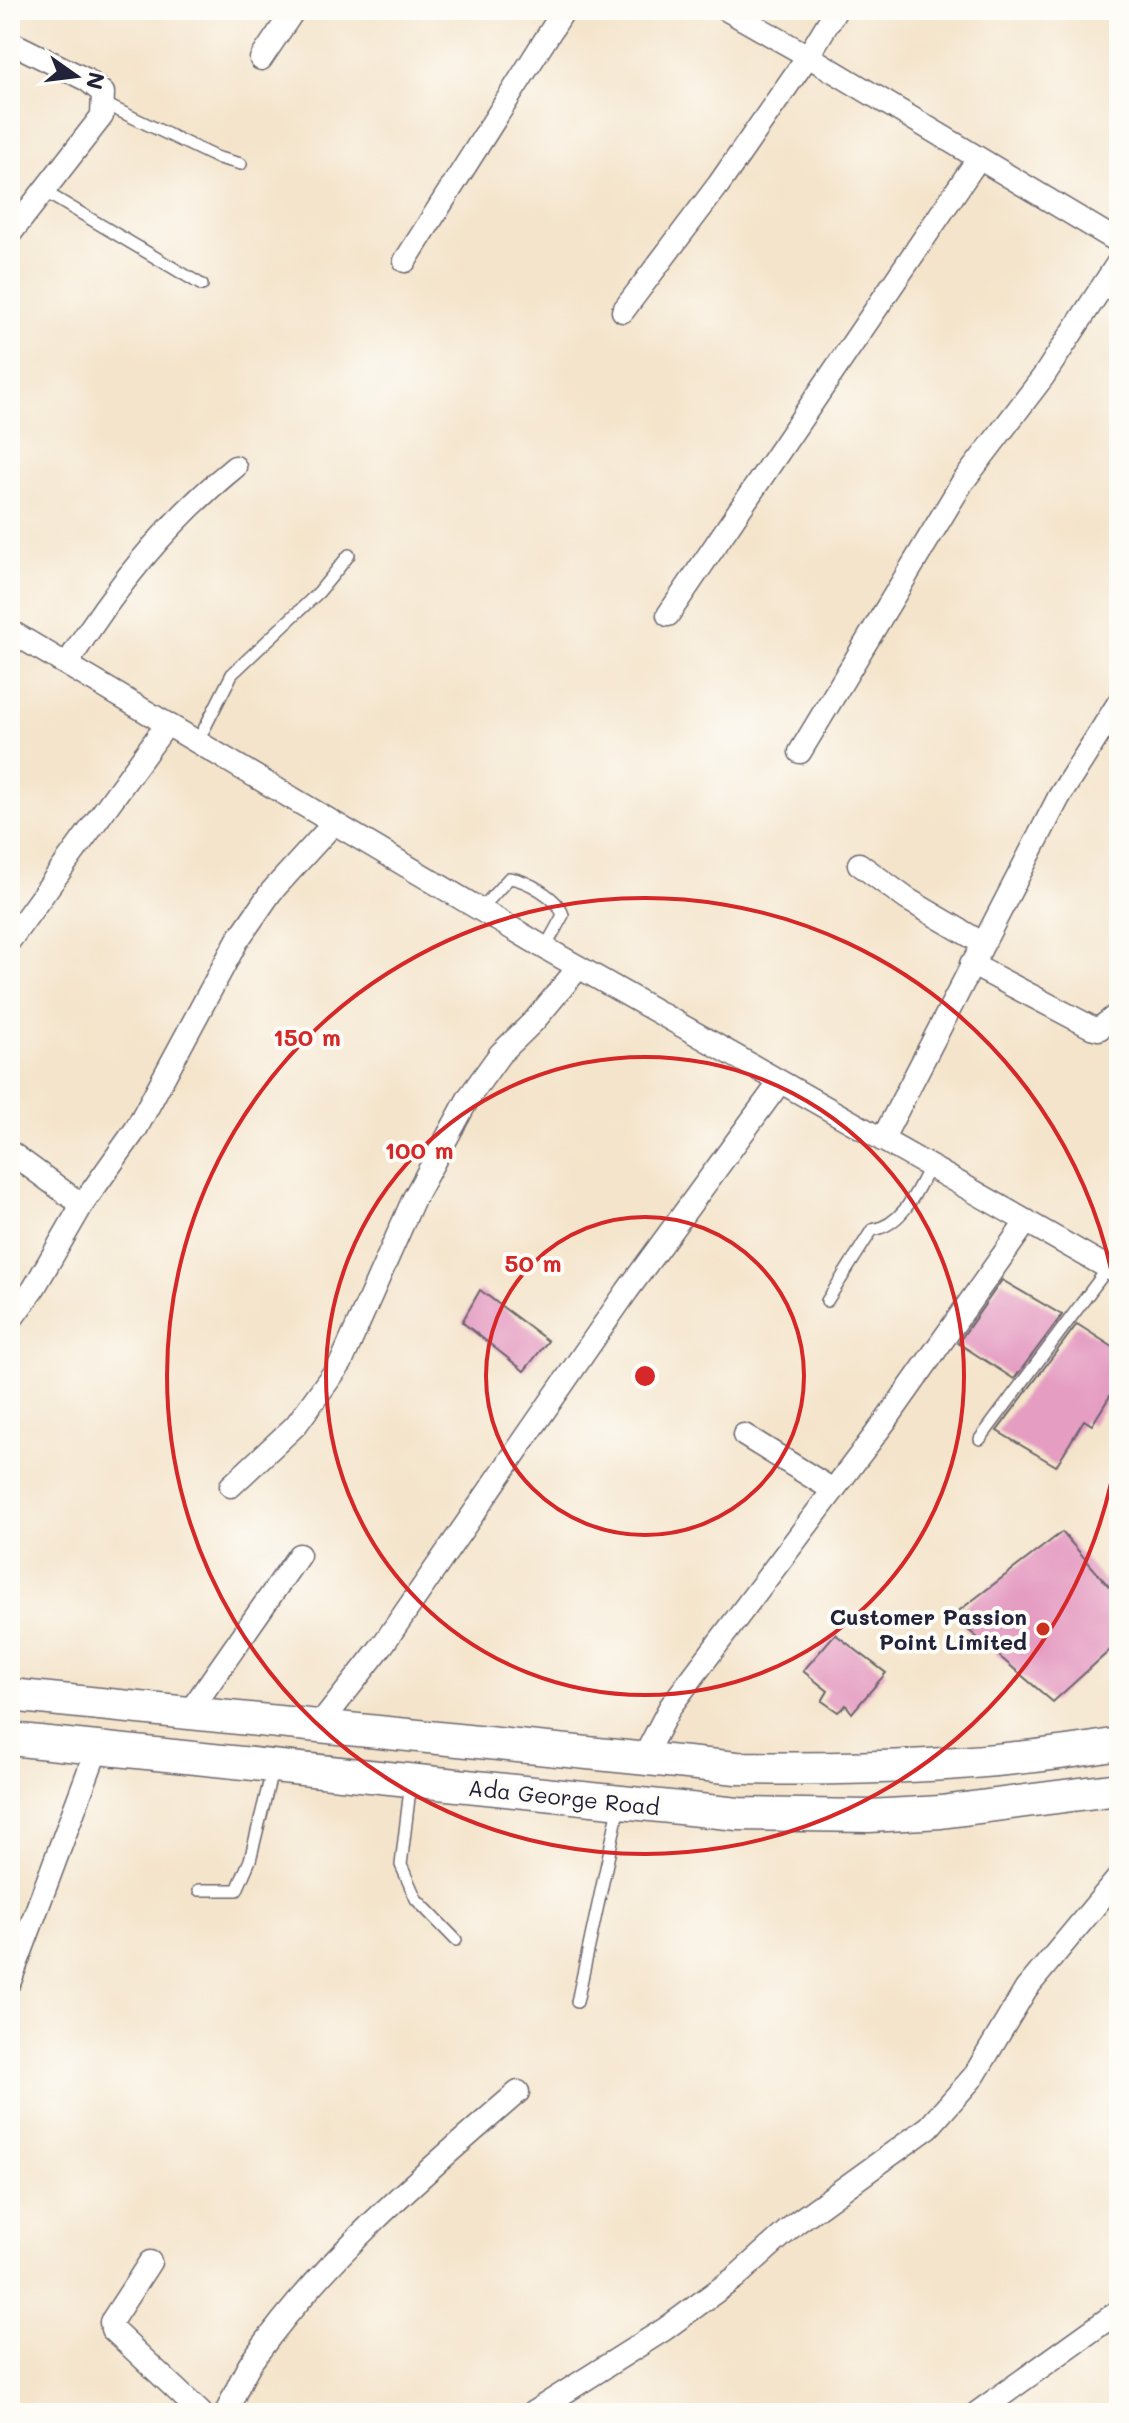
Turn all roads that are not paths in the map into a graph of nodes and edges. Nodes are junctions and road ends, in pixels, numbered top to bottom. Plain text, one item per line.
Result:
1 (294, 10) edge
2 (564, 10) edge
3 (727, 10) edge
4 (836, 10) edge
5 (10, 42) edge
6 (808, 56) junction
7 (261, 59) dead end
8 (105, 104) junction
9 (978, 159) junction
10 (241, 164) dead end
11 (45, 192) junction
12 (10, 234) edge
13 (1119, 242) edge
14 (405, 261) dead end
15 (1119, 261) edge
16 (202, 285) dead end
17 (623, 311) dead end
18 (235, 467) dead end
19 (349, 555) dead end
20 (668, 615) dead end
21 (10, 631) edge
22 (67, 664) junction
23 (1117, 708) edge
24 (167, 724) junction
25 (197, 743) junction
26 (800, 752) dead end
27 (333, 824) junction
28 (859, 864) dead end
29 (480, 910) junction
30 (10, 940) edge
31 (982, 943) junction
32 (545, 948) junction
33 (971, 964) junction
34 (579, 967) junction
35 (1119, 1013) edge
36 (780, 1082) junction
37 (882, 1140) junction
38 (10, 1152) edge
39 (929, 1167) junction
40 (82, 1205) junction
41 (1027, 1221) junction
42 (1114, 1271) edge
43 (827, 1301) dead end
44 (10, 1321) edge
45 (744, 1435) dead end
46 (980, 1439) dead end
47 (231, 1486) dead end
48 (833, 1490) junction
49 (299, 1555) dead end
50 (10, 1695) edge
51 (188, 1714) junction
52 (319, 1726) junction
53 (10, 1739) edge
54 (1119, 1744) edge
55 (98, 1746) junction
56 (644, 1757) junction
57 (274, 1766) junction
58 (411, 1781) junction
59 (1119, 1789) edge
60 (620, 1802) junction
61 (1119, 1877) edge
62 (199, 1890) dead end
63 (456, 1940) dead end
64 (10, 1981) edge
65 (577, 2002) dead end
66 (518, 2092) dead end
67 (150, 2262) dead end
68 (1119, 2311) edge
69 (201, 2413) edge
70 (226, 2413) edge
71 (532, 2413) edge
72 (977, 2413) edge

1 - 7 street
2 - 14 street
3 - 6 street
4 - 6 street
5 - 8 street
6 - 9 street
6 - 17 street
8 - 10 lane
8 - 11 street
9 - 13 street
9 - 20 street
11 - 12 street
11 - 16 lane
15 - 26 street
18 - 22 street
19 - 25 lane
21 - 22 street
22 - 24 street
23 - 31 street
24 - 25 street
24 - 30 street
25 - 27 street
27 - 29 street
27 - 40 street
28 - 31 street
29 - 32 street
29 - 32 lane
31 - 33 street
32 - 34 street
33 - 35 street
33 - 37 street
34 - 36 street
34 - 47 street
36 - 37 street
36 - 52 street
37 - 39 street
38 - 40 street
39 - 41 street
39 - 43 lane
40 - 44 street
41 - 42 street
41 - 48 street
42 - 46 lane
45 - 48 street
48 - 56 street
49 - 51 street
50 - 51 main road, Ada George Road
51 - 52 main road, Ada George Road
52 - 56 main road, Ada George Road
53 - 55 main road, Ada George Road
54 - 56 main road, Ada George Road
55 - 57 main road, Ada George Road
55 - 64 street
57 - 58 main road, Ada George Road
57 - 62 lane
58 - 60 main road, Ada George Road
58 - 63 lane
59 - 60 main road, Ada George Road
60 - 65 lane
61 - 71 street
66 - 70 street
67 - 69 street
68 - 72 street

